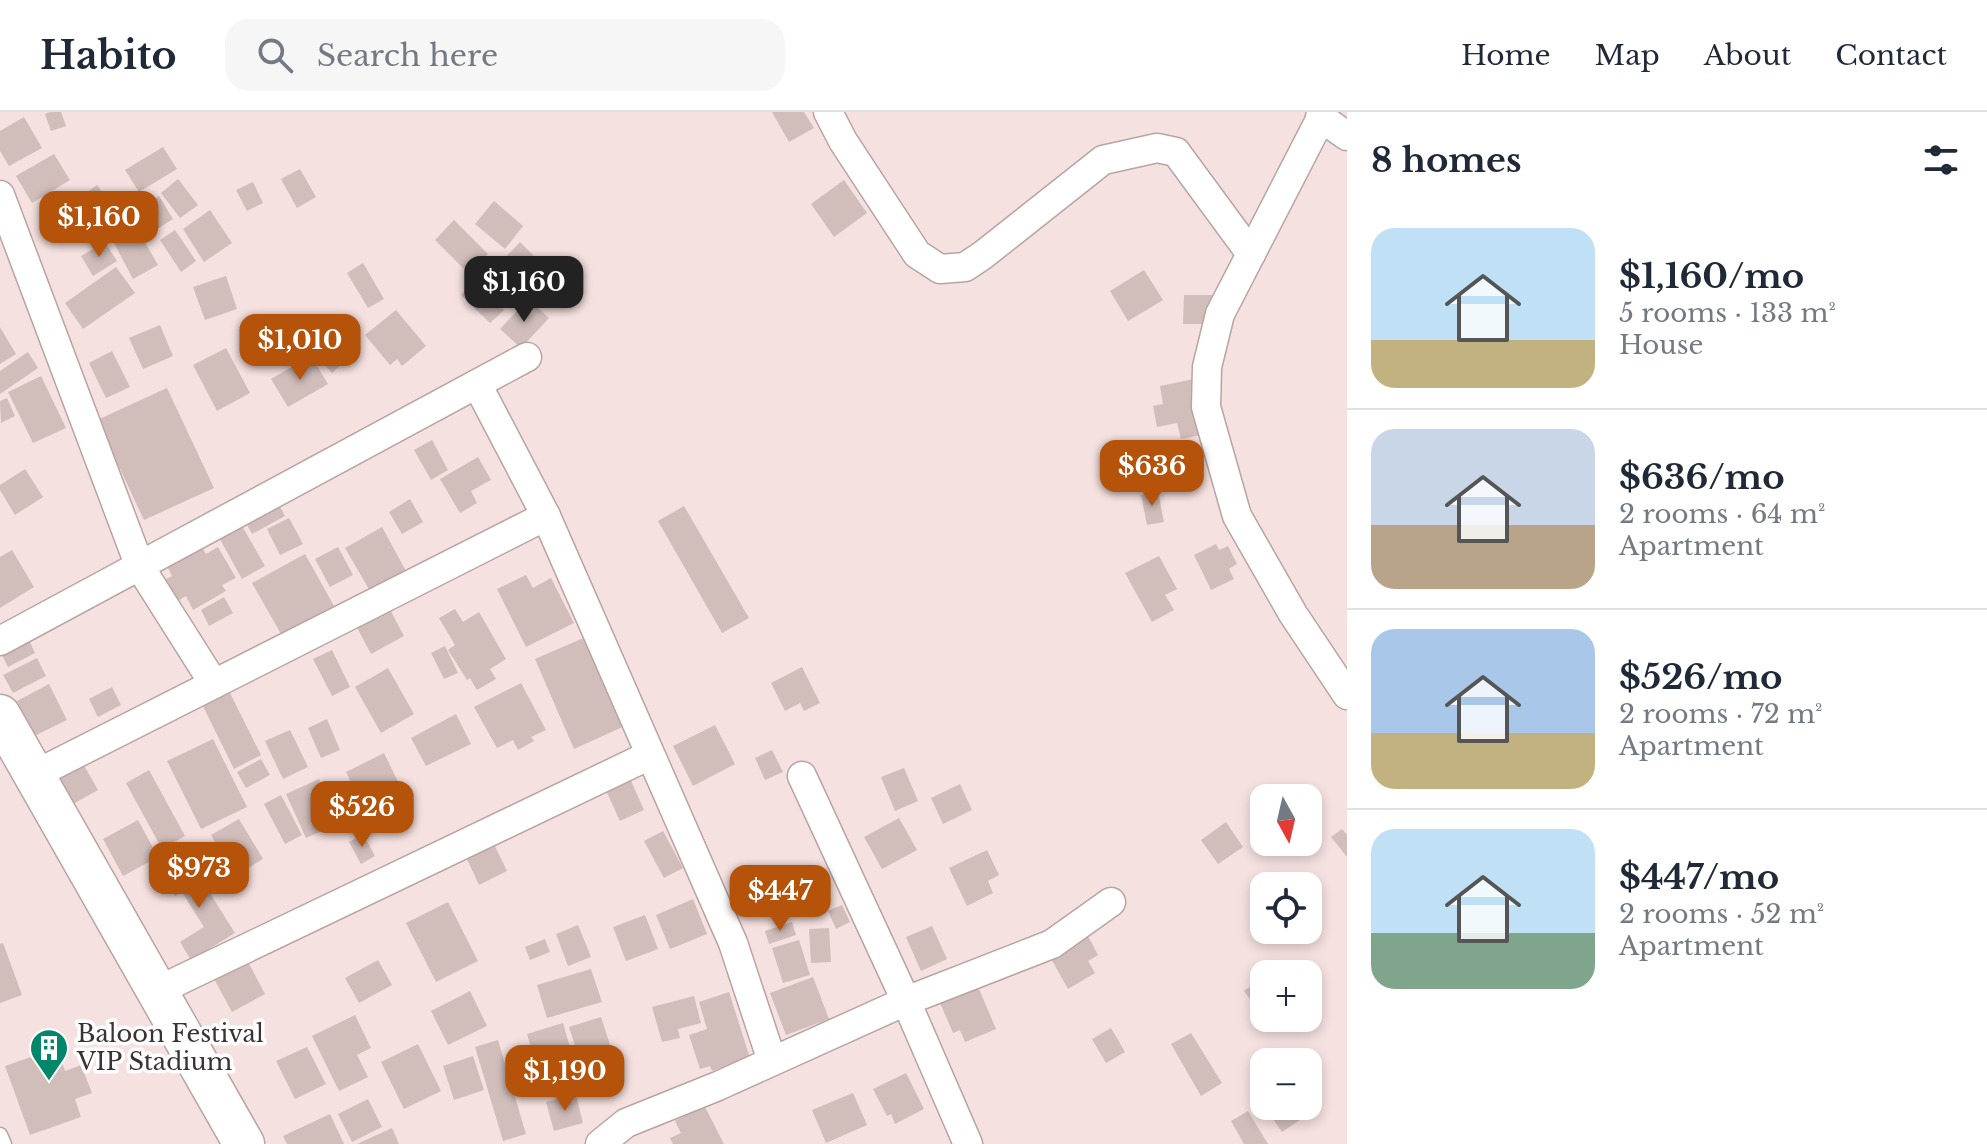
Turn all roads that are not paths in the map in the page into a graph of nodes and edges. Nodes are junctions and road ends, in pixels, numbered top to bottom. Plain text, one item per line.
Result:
1 (828, 112) edge
2 (1322, 115) edge
3 (1347, 136) edge
4 (0, 195) edge
5 (1251, 254) junction
6 (527, 357) dead end
7 (477, 384) junction
8 (546, 516) junction
9 (140, 567) junction
10 (0, 641) edge
11 (214, 684) junction
12 (1347, 695) edge
13 (0, 715) edge
14 (650, 755) junction
15 (34, 775) junction
16 (802, 776) dead end
17 (1111, 902) dead end
18 (157, 991) junction
19 (906, 1001) junction
20 (772, 1061) junction
21 (0, 1135) edge
22 (4, 1144) edge
23 (244, 1144) edge
24 (600, 1144) edge
25 (968, 1144) edge

1 - 5 street
2 - 3 street
2 - 5 street
4 - 9 street
5 - 12 street
6 - 7 street
7 - 8 street
7 - 9 street
8 - 11 street
8 - 14 street
9 - 10 street
9 - 11 street
11 - 15 street
13 - 15 main road
14 - 18 street
14 - 20 street
15 - 18 main road
16 - 19 street
17 - 19 street
18 - 23 main road
19 - 20 street
19 - 25 street
20 - 24 street
21 - 22 lane

